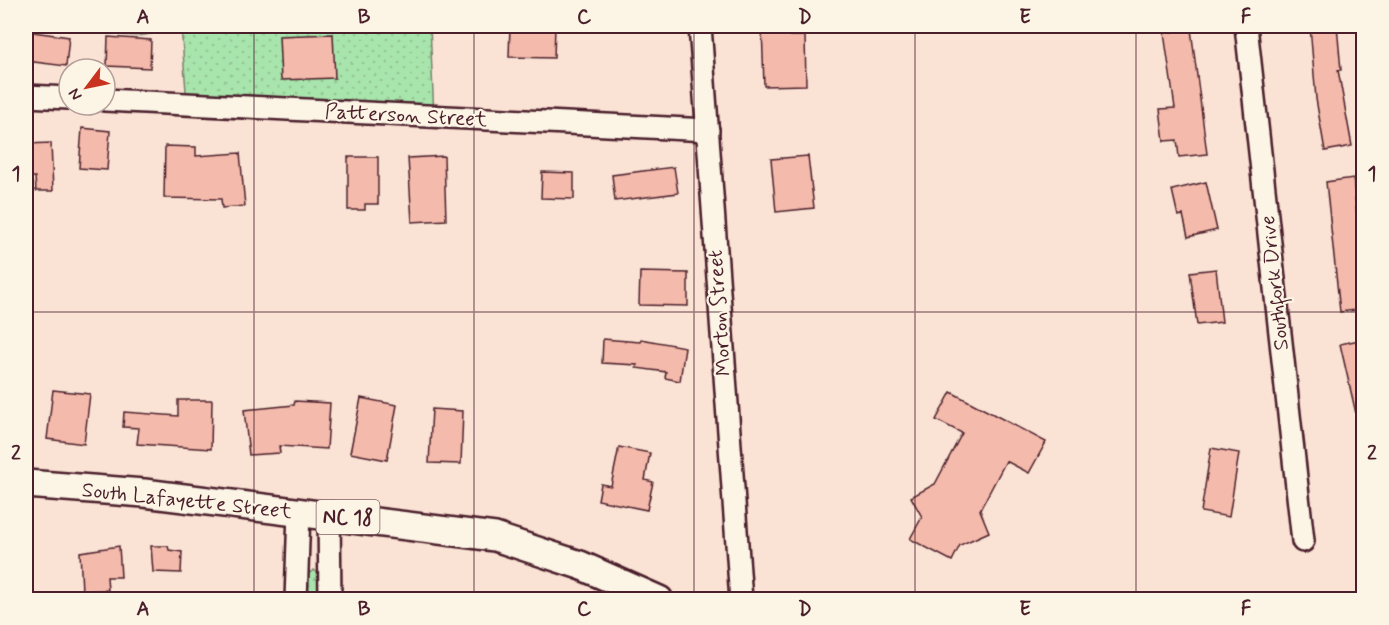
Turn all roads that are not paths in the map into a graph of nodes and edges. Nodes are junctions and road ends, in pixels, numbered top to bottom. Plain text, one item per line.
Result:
1 (700, 26) edge
2 (1246, 26) edge
3 (26, 96) edge
4 (57, 97) edge
5 (117, 101) edge
6 (708, 130) junction
7 (26, 484) edge
8 (299, 511) junction
9 (329, 514) junction
10 (1303, 541) dead end
11 (296, 600) edge
12 (330, 600) edge
13 (659, 600) edge
14 (741, 600) edge

1 - 6 street, Morton Street
2 - 10 street, Southfork Drive
3 - 4 street
5 - 6 street, Patterson Street
6 - 14 street, Morton Street
7 - 8 main road, South Lafayette Street / NC 18
8 - 9 main road, South Lafayette Street / NC 18
8 - 11 street
9 - 12 street
9 - 13 main road, South Lafayette Street / NC 18

